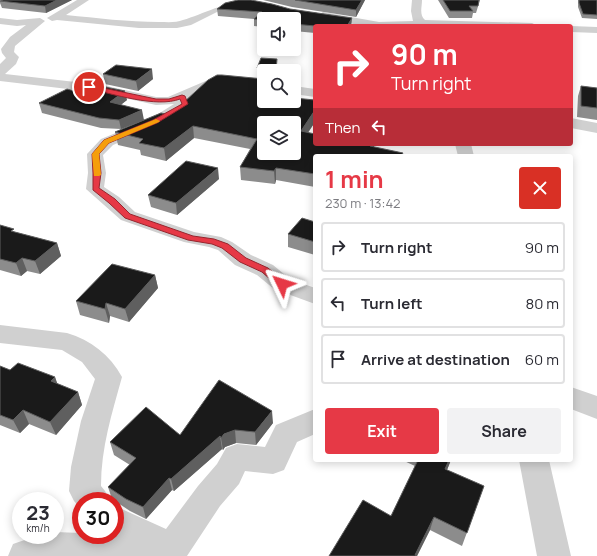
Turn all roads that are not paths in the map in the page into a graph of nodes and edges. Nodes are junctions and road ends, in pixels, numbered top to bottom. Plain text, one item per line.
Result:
1 (84, 0) edge
2 (241, 0) edge
3 (417, 0) edge
4 (258, 3) edge
5 (313, 14) edge
6 (57, 17) junction
7 (0, 21) edge
8 (37, 21) junction
9 (370, 24) edge
10 (419, 24) edge
11 (573, 29) edge
12 (597, 30) edge
13 (0, 71) edge
14 (0, 77) edge
15 (257, 84) edge
16 (301, 91) edge
17 (313, 93) edge
18 (182, 96) junction
19 (573, 124) edge
20 (597, 128) edge
21 (313, 295) edge
22 (0, 334) edge
23 (573, 399) edge
24 (597, 408) edge
25 (313, 422) edge
26 (534, 462) edge
27 (86, 492) edge
28 (124, 527) edge
29 (174, 553) edge
30 (24, 556) edge
31 (554, 556) edge

1 - 6 street
2 - 4 street
2 - 6 street
3 - 10 street
5 - 9 street
6 - 8 street
7 - 8 street
8 - 13 street
11 - 12 street
14 - 18 street
15 - 18 street
16 - 17 street
18 - 21 street
19 - 20 street
22 - 27 street
23 - 24 street
25 - 29 street
26 - 31 street
28 - 29 street
29 - 30 street

